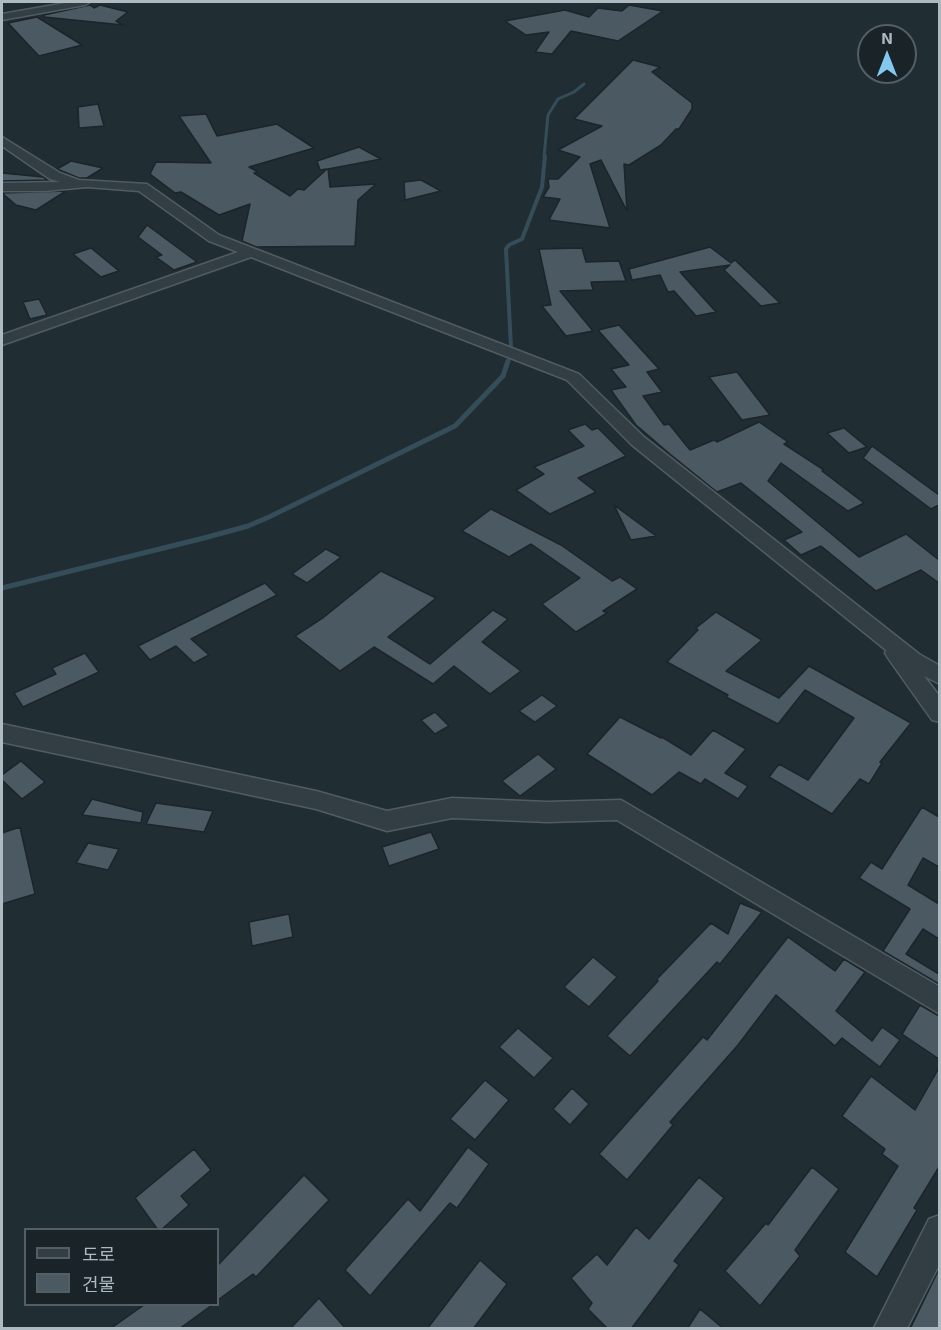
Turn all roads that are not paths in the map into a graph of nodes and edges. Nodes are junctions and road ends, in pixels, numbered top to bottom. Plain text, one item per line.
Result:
1 (85, 2) edge
2 (2, 17) edge
3 (2, 141) edge
4 (87, 183) junction
5 (2, 187) edge
6 (253, 252) junction
7 (2, 340) edge
8 (882, 635) junction
9 (939, 676) edge
10 (939, 714) edge
11 (2, 733) edge
12 (939, 1002) edge
13 (939, 1230) edge
14 (890, 1329) edge

1 - 2 street
3 - 4 street
4 - 5 street
4 - 6 street
6 - 7 street
6 - 8 street
8 - 9 street
8 - 10 street
11 - 12 street
13 - 14 street

